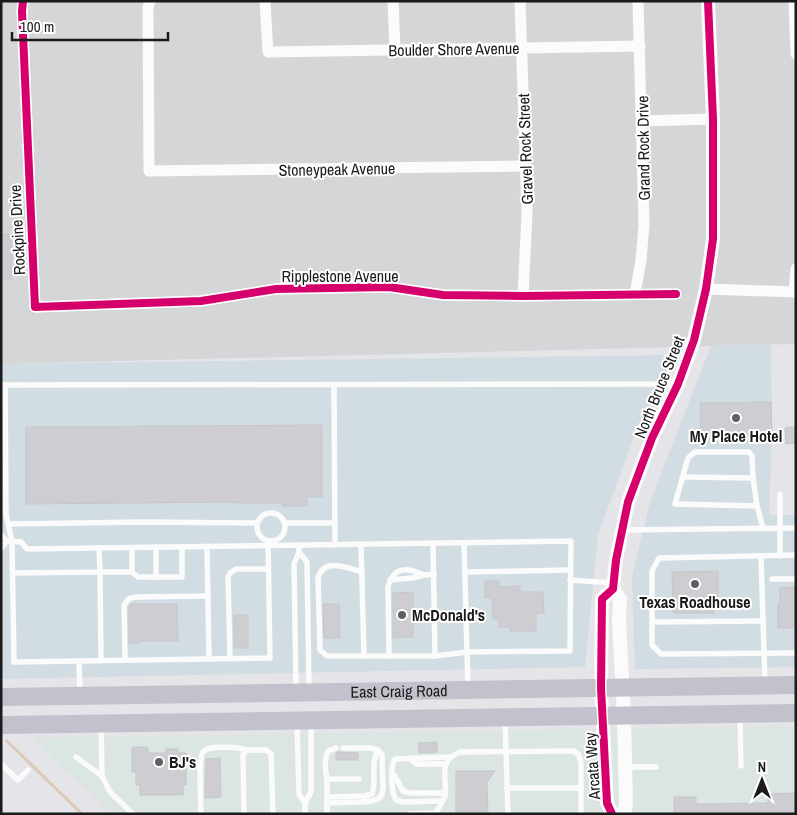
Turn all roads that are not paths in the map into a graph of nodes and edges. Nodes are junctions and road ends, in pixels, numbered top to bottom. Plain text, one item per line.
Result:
1 (23, 1) edge
2 (150, 1) edge
3 (265, 1) edge
4 (393, 1) edge
5 (520, 1) edge
6 (638, 1) edge
7 (708, 1) edge
8 (794, 1) edge
9 (640, 46) junction
10 (522, 48) junction
11 (395, 50) junction
12 (796, 54) edge
13 (713, 119) junction
14 (642, 121) junction
15 (526, 166) junction
16 (796, 269) edge
17 (706, 289) junction
18 (795, 292) edge
19 (635, 294) junction
20 (676, 294) dead end
21 (523, 296) junction
22 (35, 307) joint
23 (678, 384) junction
24 (3, 385) edge
25 (334, 385) junction
26 (682, 477) junction
27 (753, 478) junction
28 (780, 494) dead end
29 (757, 506) junction
30 (256, 523) junction
31 (284, 523) junction
32 (335, 523) junction
33 (9, 524) junction
34 (764, 528) junction
35 (780, 528) junction
36 (796, 528) edge
37 (622, 530) junction
38 (1, 535) edge
39 (10, 542) junction
40 (268, 543) junction
41 (464, 543) junction
42 (361, 544) junction
43 (434, 544) junction
44 (335, 545) junction
45 (156, 547) junction
46 (182, 547) junction
47 (207, 547) junction
48 (1, 548) edge
49 (99, 548) junction
50 (132, 548) junction
51 (299, 549) junction
52 (796, 555) edge
53 (761, 556) junction
54 (780, 556) junction
55 (268, 569) junction
56 (570, 570) junction
57 (100, 572) junction
58 (132, 572) junction
59 (362, 572) junction
60 (465, 572) junction
61 (13, 573) junction
62 (434, 574) junction
63 (156, 577) junction
64 (772, 579) dead end
65 (796, 579) edge
66 (570, 580) junction
67 (613, 586) junction
68 (208, 596) junction
69 (763, 621) junction
70 (652, 622) junction
71 (467, 652) junction
72 (764, 653) junction
73 (796, 653) edge
74 (364, 656) junction
75 (389, 656) junction
76 (435, 656) junction
77 (209, 658) junction
78 (230, 658) junction
79 (102, 660) junction
80 (125, 660) junction
81 (78, 661) junction
82 (796, 685) edge
83 (765, 686) junction
84 (601, 688) junction
85 (622, 688) junction
86 (468, 690) junction
87 (302, 693) junction
88 (80, 696) junction
89 (1, 697) edge
90 (796, 713) edge
91 (740, 714) junction
92 (603, 715) junction
93 (624, 715) junction
94 (505, 716) junction
95 (304, 720) junction
96 (101, 723) junction
97 (1, 724) edge
98 (336, 748) dead end
99 (343, 748) dead end
100 (247, 750) junction
101 (506, 752) junction
102 (76, 757) dead end
103 (451, 757) junction
104 (409, 758) junction
105 (1, 764) edge
106 (446, 764) junction
107 (741, 766) dead end
108 (625, 767) junction
109 (656, 767) dead end
110 (28, 770) dead end
111 (392, 774) junction
112 (102, 776) junction
113 (327, 778) junction
114 (358, 779) dead end
115 (507, 788) junction
116 (581, 788) junction
117 (444, 792) junction
118 (327, 800) junction
119 (442, 801) junction
120 (305, 803) junction
121 (133, 814) edge
122 (201, 814) edge
123 (244, 814) edge
124 (272, 814) edge
125 (305, 814) edge
126 (327, 814) edge
127 (409, 814) edge
128 (435, 814) edge
129 (508, 814) edge
130 (581, 814) edge
131 (612, 814) edge
132 (624, 814) edge

1 - 22 street, Rockpine Drive
2 - 15 street, Stoneypeak Avenue
3 - 11 street, Boulder Shore Avenue
4 - 11 street
5 - 10 street, Gravel Rock Street
6 - 9 street, Grand Rock Drive
7 - 13 street, North Bruce Street
8 - 12 street
9 - 10 street, Boulder Shore Avenue
9 - 14 street, Grand Rock Drive
10 - 11 street, Boulder Shore Avenue
10 - 15 street, Gravel Rock Street
13 - 14 street
13 - 17 street, North Bruce Street
14 - 19 street, Grand Rock Drive
15 - 21 street, Gravel Rock Street
16 - 18 street
17 - 18 street
17 - 23 street, North Bruce Street
19 - 20 street, Ripplestone Avenue
19 - 21 street, Ripplestone Avenue
21 - 22 street, Ripplestone Avenue
23 - 25 lane
23 - 37 street, North Bruce Street
24 - 25 lane
24 - 33 lane
25 - 32 lane
26 - 27 lane
26 - 27 lane
26 - 29 lane
27 - 29 lane
28 - 35 lane
29 - 34 lane
30 - 31 lane
30 - 33 lane
30 - 40 lane
31 - 32 lane
31 - 40 lane
32 - 44 lane
33 - 39 lane
34 - 35 lane
34 - 37 lane
35 - 36 lane
35 - 54 lane
37 - 67 street, North Bruce Street
38 - 39 lane
39 - 48 lane
39 - 49 lane
39 - 61 lane
40 - 47 lane
40 - 51 lane
40 - 55 lane
41 - 43 lane
41 - 56 lane
41 - 60 lane
42 - 43 lane
42 - 44 lane
42 - 59 lane
43 - 62 lane
44 - 51 lane
45 - 46 lane
45 - 50 lane
45 - 63 lane
46 - 47 lane
46 - 63 lane
47 - 68 lane
49 - 50 lane
49 - 57 lane
50 - 58 lane
51 - 87 lane
51 - 87 lane
52 - 54 lane
53 - 54 lane
53 - 69 lane
53 - 70 lane
55 - 78 lane
55 - 78 lane
56 - 60 lane
56 - 66 lane
57 - 58 lane
57 - 61 lane
57 - 79 lane
58 - 63 lane
59 - 74 lane
59 - 74 lane
60 - 71 lane
61 - 81 lane
62 - 75 lane
62 - 76 lane
64 - 65 lane
66 - 67 lane
66 - 71 lane
67 - 84 street, North Bruce Street
67 - 85 street, North Bruce Street
68 - 77 lane
68 - 80 lane
69 - 70 lane
69 - 72 lane
70 - 72 lane
71 - 76 lane
71 - 86 lane
72 - 73 lane
72 - 83 lane
74 - 75 lane
75 - 76 lane
77 - 78 lane
77 - 80 lane
79 - 80 lane
79 - 81 lane
81 - 88 lane
82 - 83 main road, East Craig Road
83 - 85 main road, East Craig Road
84 - 85 main road, East Craig Road
84 - 86 main road, East Craig Road
84 - 92 street, North Bruce Street
85 - 93 street, North Bruce Street
86 - 87 main road, East Craig Road
87 - 88 main road, East Craig Road
87 - 95 main road
88 - 89 main road, East Craig Road
90 - 91 main road, East Craig Road
91 - 93 main road, East Craig Road
91 - 107 lane
92 - 93 main road, East Craig Road
92 - 94 main road, East Craig Road
92 - 131 street, Arcata Way
93 - 108 street, Arcata Way
94 - 95 main road, East Craig Road
94 - 101 lane
95 - 96 main road, East Craig Road
95 - 120 lane
95 - 120 lane
96 - 97 main road, East Craig Road
96 - 112 lane
98 - 113 lane
99 - 118 lane
100 - 122 lane
100 - 123 lane
100 - 124 lane
101 - 103 lane
101 - 115 lane
101 - 116 lane
102 - 112 lane
103 - 104 lane
103 - 106 lane
104 - 106 lane
104 - 111 lane
105 - 110 lane
106 - 117 lane
108 - 109 lane
108 - 132 street, Arcata Way
111 - 117 lane
111 - 119 lane
112 - 121 lane
113 - 114 lane
113 - 118 lane
115 - 116 lane
115 - 129 lane
116 - 130 lane
117 - 119 lane
118 - 126 lane
119 - 128 lane
120 - 125 lane
127 - 128 lane

